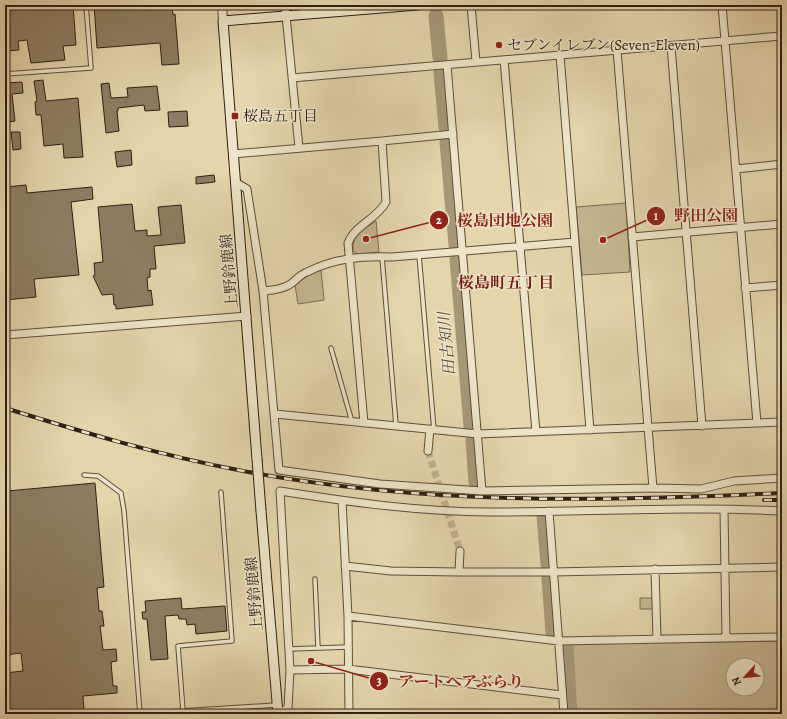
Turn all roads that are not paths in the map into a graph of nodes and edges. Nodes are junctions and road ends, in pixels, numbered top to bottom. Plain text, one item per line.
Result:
1 (86, 5) edge
2 (222, 5) edge
3 (284, 5) edge
4 (418, 5) edge
5 (471, 5) edge
6 (722, 5) edge
7 (285, 15) junction
8 (223, 21) junction
9 (725, 41) junction
10 (782, 45) edge
11 (671, 46) junction
12 (616, 50) junction
13 (560, 55) junction
14 (504, 60) junction
15 (476, 62) junction
16 (447, 65) junction
17 (5, 74) edge
18 (292, 78) junction
19 (452, 134) junction
20 (382, 141) junction
21 (299, 148) junction
22 (233, 154) junction
23 (782, 164) edge
24 (736, 169) junction
25 (236, 182) junction
26 (782, 224) edge
27 (740, 228) junction
28 (686, 232) junction
29 (632, 237) junction
30 (575, 242) junction
31 (521, 246) junction
32 (462, 252) junction
33 (419, 255) junction
34 (382, 257) junction
35 (350, 258) junction
36 (782, 285) edge
37 (746, 288) junction
38 (263, 291) junction
39 (247, 316) junction
40 (5, 335) edge
41 (331, 348) dead end
42 (275, 414) junction
43 (352, 422) junction
44 (782, 422) edge
45 (364, 423) junction
46 (757, 423) junction
47 (396, 426) junction
48 (702, 426) junction
49 (648, 428) junction
50 (432, 429) junction
51 (590, 430) junction
52 (536, 432) junction
53 (478, 434) junction
54 (428, 451) tunnel mouth
55 (84, 475) dead end
56 (782, 478) edge
57 (653, 488) junction
58 (482, 491) junction
59 (221, 492) dead end
60 (342, 501) junction
61 (724, 510) junction
62 (549, 511) junction
63 (782, 511) edge
64 (460, 551) tunnel mouth
65 (345, 566) junction
66 (782, 567) edge
67 (725, 568) junction
68 (655, 569) junction
69 (459, 572) junction
70 (554, 572) junction
71 (315, 579) dead end
72 (348, 616) junction
73 (782, 637) edge
74 (726, 638) junction
75 (657, 639) junction
76 (559, 641) junction
77 (348, 647) junction
78 (318, 648) junction
79 (289, 649) junction
80 (348, 669) junction
81 (290, 670) junction
82 (562, 695) junction
83 (183, 711) junction
84 (278, 711) edge
85 (136, 714) edge
86 (140, 714) edge
87 (349, 714) edge
88 (564, 714) edge

1 - 17 lane
2 - 8 street
3 - 7 street
4 - 7 main road
5 - 15 street
6 - 9 street
7 - 8 main road
7 - 18 street
8 - 22 main road, 上野鈴鹿線
9 - 10 street
9 - 11 street
9 - 24 street
11 - 12 street
11 - 28 street
12 - 13 street
12 - 29 street
13 - 14 street
13 - 30 street
14 - 15 street
14 - 31 street
15 - 16 street
16 - 18 street
16 - 19 street
18 - 21 street
19 - 20 street
19 - 32 street
20 - 21 street
20 - 35 street
21 - 22 street
22 - 25 main road, 上野鈴鹿線
23 - 24 street
24 - 27 street
25 - 38 street
25 - 39 main road, 上野鈴鹿線
26 - 27 street
27 - 28 street
27 - 37 street
28 - 29 street
28 - 48 street
29 - 49 street
30 - 31 street
30 - 51 street
31 - 32 street
31 - 52 street
32 - 33 street
32 - 53 street
33 - 34 street
33 - 50 lane
34 - 35 street
34 - 47 lane
35 - 38 street
35 - 45 street
36 - 37 street
37 - 46 street
38 - 42 street
39 - 40 street
39 - 84 main road, 上野鈴鹿線, bridge
41 - 43 lane
42 - 43 street
42 - 58 street
43 - 45 street
44 - 46 street
45 - 47 street
46 - 48 street
47 - 50 street
48 - 49 street
49 - 51 street
49 - 57 street
50 - 53 street
50 - 54 street
51 - 52 street
52 - 53 street
53 - 58 street
55 - 86 lane
56 - 57 street
57 - 58 street
59 - 83 lane
60 - 62 street
60 - 65 street
60 - 79 street
61 - 62 street
61 - 63 street
61 - 67 street
62 - 70 street
64 - 69 street
65 - 69 street
65 - 72 street
66 - 67 street
67 - 68 street
67 - 74 street
68 - 70 street
68 - 75 street
69 - 70 street
70 - 76 street
71 - 78 lane
72 - 76 street
72 - 77 street
73 - 74 street
74 - 75 street
75 - 76 street
76 - 82 street
77 - 78 lane
77 - 80 street
78 - 79 lane
79 - 81 street
80 - 81 street
80 - 82 street
80 - 87 street
81 - 84 street
82 - 88 street
83 - 84 lane
83 - 86 lane
85 - 86 lane

